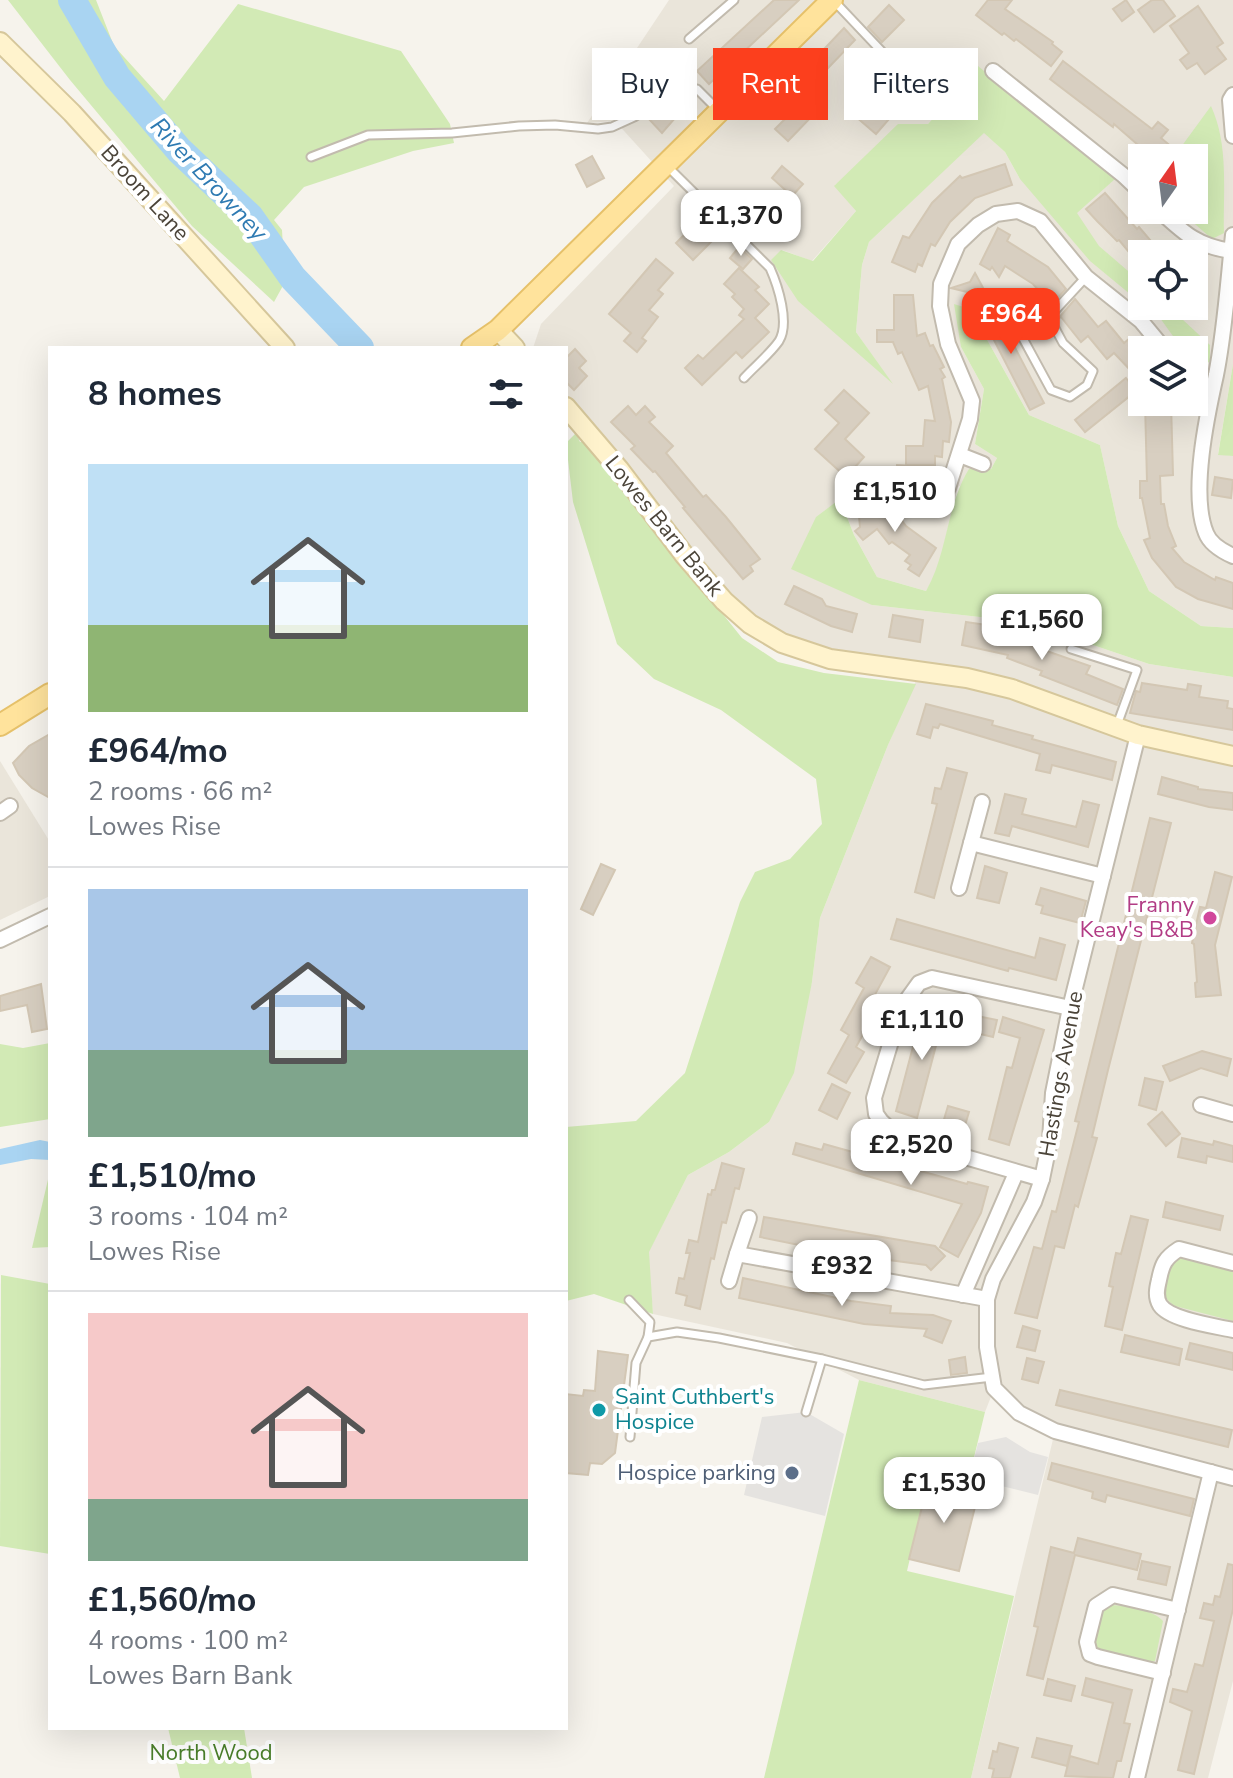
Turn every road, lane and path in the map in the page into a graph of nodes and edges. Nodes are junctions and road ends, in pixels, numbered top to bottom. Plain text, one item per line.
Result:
1 (734, 0) edge
2 (832, 0) edge
3 (689, 39) dead end
4 (0, 42) edge
5 (784, 48) edge
6 (878, 48) edge
7 (993, 71) dead end
8 (1233, 95) edge
9 (713, 104) edge
10 (713, 118) edge
11 (1233, 136) edge
12 (311, 157) dead end
13 (666, 164) junction
14 (1128, 180) edge
15 (1174, 224) edge
16 (1233, 235) edge
17 (1231, 251) edge
18 (1086, 277) junction
19 (1049, 317) junction
20 (498, 330) junction
21 (1153, 336) edge
22 (283, 346) edge
23 (475, 346) edge
24 (513, 346) edge
25 (744, 378) dead end
26 (1208, 388) edge
27 (1211, 389) junction
28 (568, 409) edge
29 (960, 455) junction
30 (983, 464) dead end
31 (948, 488) dead end
32 (1233, 556) edge
33 (1071, 649) dead end
34 (48, 695) edge
35 (0, 725) edge
36 (1116, 727) junction
37 (1138, 735) junction
38 (1233, 756) edge
39 (982, 802) dead end
40 (971, 843) junction
41 (1103, 876) junction
42 (959, 888) dead end
43 (48, 917) edge
44 (0, 940) edge
45 (1070, 1008) junction
46 (1201, 1105) dead end
47 (1233, 1114) edge
48 (1016, 1173) junction
49 (1042, 1179) junction
50 (749, 1218) dead end
51 (737, 1254) junction
52 (1233, 1263) edge
53 (729, 1281) dead end
54 (963, 1295) junction
55 (987, 1299) junction
56 (629, 1300) dead end
57 (1233, 1330) edge
58 (648, 1337) junction
59 (822, 1359) junction
60 (992, 1377) junction
61 (806, 1412) dead end
62 (630, 1437) dead end
63 (1211, 1472) junction
64 (1233, 1478) edge
65 (1178, 1610) junction
66 (1163, 1673) junction
67 (1137, 1778) edge

1 - 3 lane
2 - 5 main road
2 - 6 lane
4 - 22 street, Broom Lane
7 - 14 street
8 - 11 street
9 - 12 lane
10 - 13 main road
13 - 20 main road
13 - 25 lane
15 - 17 street
16 - 17 street
17 - 27 street
18 - 19 lane
18 - 21 street
18 - 29 street
19 - 19 lane
20 - 23 main road
20 - 24 street
26 - 27 street
27 - 32 street
28 - 36 street, Lowes Barn Bank
29 - 30 street
29 - 31 street
33 - 36 lane
34 - 35 main road
36 - 37 street, Lowes Barn Bank
37 - 38 street, Lowes Barn Bank
37 - 41 street, Hastings Avenue
39 - 40 street
40 - 41 street
40 - 42 street
41 - 45 street, Hastings Avenue
43 - 44 street
45 - 48 street
45 - 49 street, Hastings Avenue
46 - 47 street
48 - 49 street, Hastings Avenue
48 - 54 street, Hastings Avenue
49 - 55 street, Hastings Avenue
50 - 51 street
51 - 53 street
51 - 54 street
52 - 57 street
54 - 55 street
55 - 60 street, Hastings Avenue
56 - 58 lane
58 - 59 lane
58 - 62 lane
59 - 60 lane
59 - 61 lane
60 - 63 street, Hastings Avenue
63 - 64 street, Hastings Avenue
63 - 65 street
65 - 66 street
65 - 66 street
66 - 67 street

